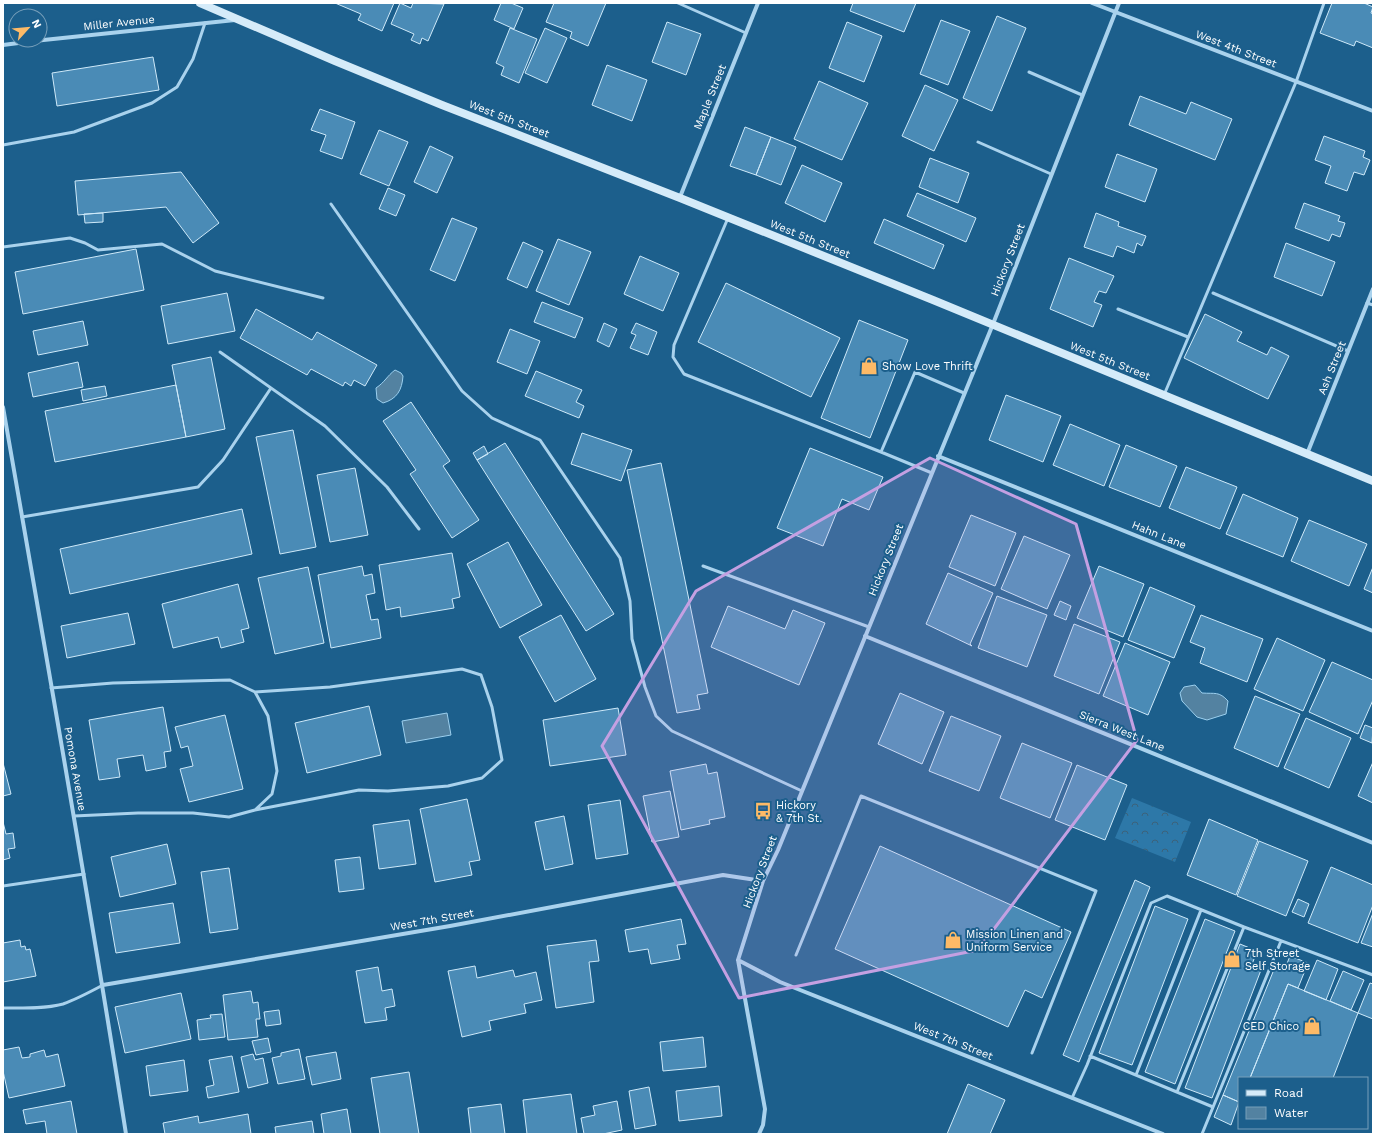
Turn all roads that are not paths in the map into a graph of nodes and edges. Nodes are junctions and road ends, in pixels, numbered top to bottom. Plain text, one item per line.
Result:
1 (200, 3) edge
2 (678, 3) edge
3 (758, 3) edge
4 (1092, 3) edge
5 (1119, 3) edge
6 (1324, 3) edge
7 (1115, 13) junction
8 (238, 20) junction
9 (205, 23) junction
10 (746, 34) junction
11 (3, 45) edge
12 (1029, 72) dead end
13 (1296, 82) junction
14 (1082, 95) junction
15 (1373, 111) edge
16 (978, 142) dead end
17 (3, 145) edge
18 (1051, 174) junction
19 (680, 198) junction
20 (331, 204) dead end
21 (728, 218) junction
22 (3, 247) edge
23 (1373, 289) edge
24 (1213, 293) dead end
25 (323, 298) dead end
26 (1367, 303) junction
27 (1373, 305) edge
28 (1118, 310) dead end
29 (993, 324) junction
30 (1188, 337) junction
31 (1348, 351) junction
32 (220, 352) dead end
33 (271, 388) junction
34 (964, 393) junction
35 (1164, 395) junction
36 (3, 407) edge
37 (881, 452) junction
38 (1307, 454) junction
39 (938, 456) junction
40 (932, 472) junction
41 (1373, 481) edge
42 (22, 517) junction
43 (419, 529) dead end
44 (703, 566) dead end
45 (869, 627) junction
46 (1373, 631) edge
47 (865, 636) junction
48 (52, 688) junction
49 (255, 692) junction
50 (802, 791) junction
51 (254, 810) junction
52 (74, 816) junction
53 (1373, 843) edge
54 (84, 874) junction
55 (763, 881) junction
56 (3, 886) edge
57 (1201, 910) junction
58 (1244, 927) junction
59 (1281, 941) junction
60 (796, 955) dead end
61 (738, 960) junction
62 (1373, 975) edge
63 (103, 985) junction
64 (3, 1008) edge
65 (1032, 1053) dead end
66 (1090, 1056) junction
67 (1136, 1075) junction
68 (1177, 1092) junction
69 (1072, 1098) junction
70 (1213, 1107) junction
71 (126, 1134) edge
72 (759, 1134) edge
73 (1163, 1134) edge
74 (1202, 1134) edge

1 - 8 street, West 5th Street
2 - 10 lane
3 - 10 street, Maple Street
4 - 7 street, West 4th Street
5 - 7 street, Hickory Street
6 - 13 lane
7 - 13 street, West 4th Street
7 - 14 street, Hickory Street
8 - 9 street, Miller Avenue
8 - 19 street, West 5th Street
9 - 11 street, Miller Avenue
9 - 17 lane
10 - 19 street, Maple Street
12 - 14 lane
13 - 15 street, West 4th Street
13 - 30 lane
14 - 18 street, Hickory Street
16 - 18 lane
18 - 29 street, Hickory Street
19 - 21 street, West 5th Street
20 - 50 lane
21 - 29 street, West 5th Street
21 - 37 lane
22 - 25 lane
23 - 26 street, Ash Street
24 - 31 lane
26 - 27 lane
26 - 31 street, Ash Street
28 - 30 lane
29 - 34 street, Hickory Street
29 - 35 street, West 5th Street
30 - 35 lane
31 - 38 street, Ash Street
32 - 33 lane
33 - 42 lane
33 - 43 lane
34 - 37 lane
34 - 39 street, Hickory Street
35 - 38 street, West 5th Street
36 - 42 street, Pomona Avenue
37 - 40 lane
38 - 41 street, West 5th Street
39 - 40 street, Hickory Street
39 - 46 street, Hahn Lane
40 - 45 street, Hickory Street
42 - 48 street, Pomona Avenue
44 - 45 lane
45 - 47 street, Hickory Street
47 - 50 street, Hickory Street
47 - 53 street, Sierra West Lane
48 - 49 lane
48 - 52 street, Pomona Avenue
49 - 51 lane
49 - 51 lane
50 - 55 street, Hickory Street
51 - 52 lane
52 - 54 street, Pomona Avenue
54 - 56 lane
54 - 63 street, Pomona Avenue
55 - 61 street, Hickory Street
55 - 63 street, West 7th Street
57 - 58 lane
57 - 66 lane
57 - 67 lane
58 - 59 lane
58 - 68 lane
59 - 62 lane
59 - 70 lane
60 - 65 lane
61 - 69 street, West 7th Street
61 - 72 street, Hickory Street
63 - 64 lane
63 - 71 street, Pomona Avenue
66 - 67 lane
66 - 69 lane
67 - 68 lane
68 - 70 lane
69 - 73 street, West 7th Street
70 - 74 lane

